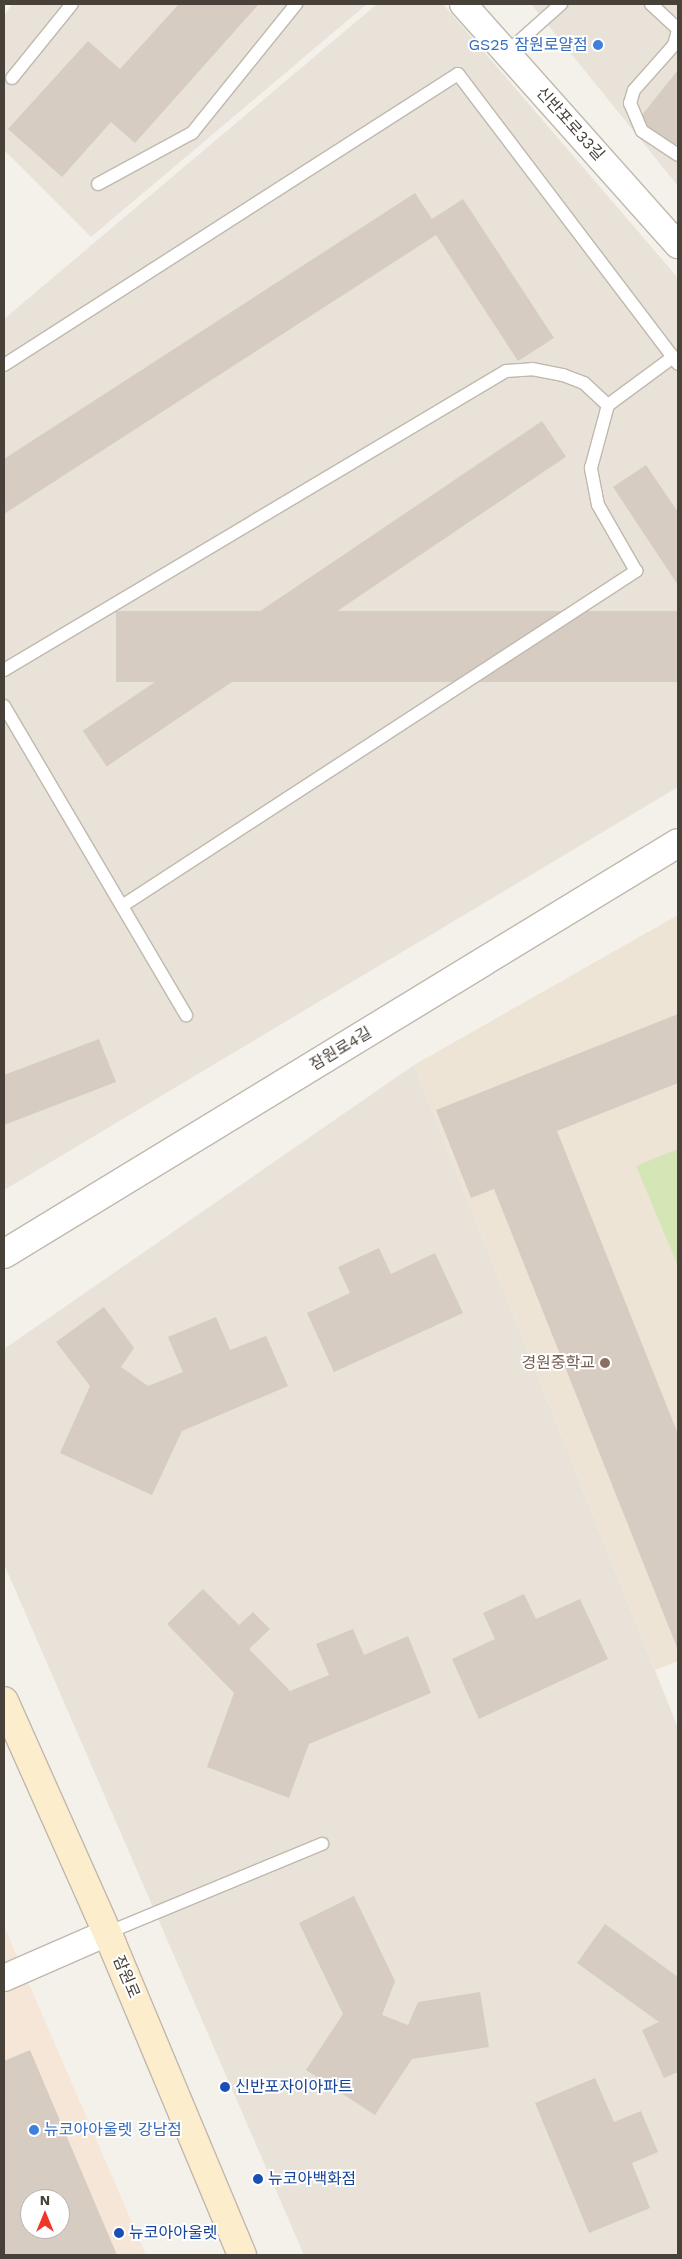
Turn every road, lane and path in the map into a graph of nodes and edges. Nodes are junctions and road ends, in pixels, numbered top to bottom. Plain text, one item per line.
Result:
1 (72, 4) edge
2 (296, 4) edge
3 (462, 4) edge
4 (560, 4) edge
5 (651, 4) edge
6 (678, 29) edge
7 (506, 53) junction
8 (12, 78) dead end
9 (678, 155) edge
10 (98, 184) dead end
11 (678, 245) edge
12 (676, 360) edge
13 (4, 365) edge
14 (608, 405) junction
15 (4, 670) edge
16 (4, 706) edge
17 (678, 843) edge
18 (122, 906) junction
19 (186, 1015) dead end
20 (4, 1254) edge
21 (4, 1701) edge
22 (322, 1844) dead end
23 (107, 1933) junction
24 (4, 1978) edge
25 (242, 2255) edge

1 - 8 lane
2 - 10 lane
3 - 7 street, 신반포로33길
4 - 7 lane
5 - 6 lane
6 - 9 lane
7 - 11 street, 신반포로33길
12 - 13 lane
12 - 14 lane
14 - 15 lane
14 - 18 lane
16 - 18 lane
17 - 20 street, 잠원로4길
18 - 19 lane
21 - 23 main road, 잠원로
22 - 23 lane
23 - 24 street
23 - 25 main road, 잠원로

